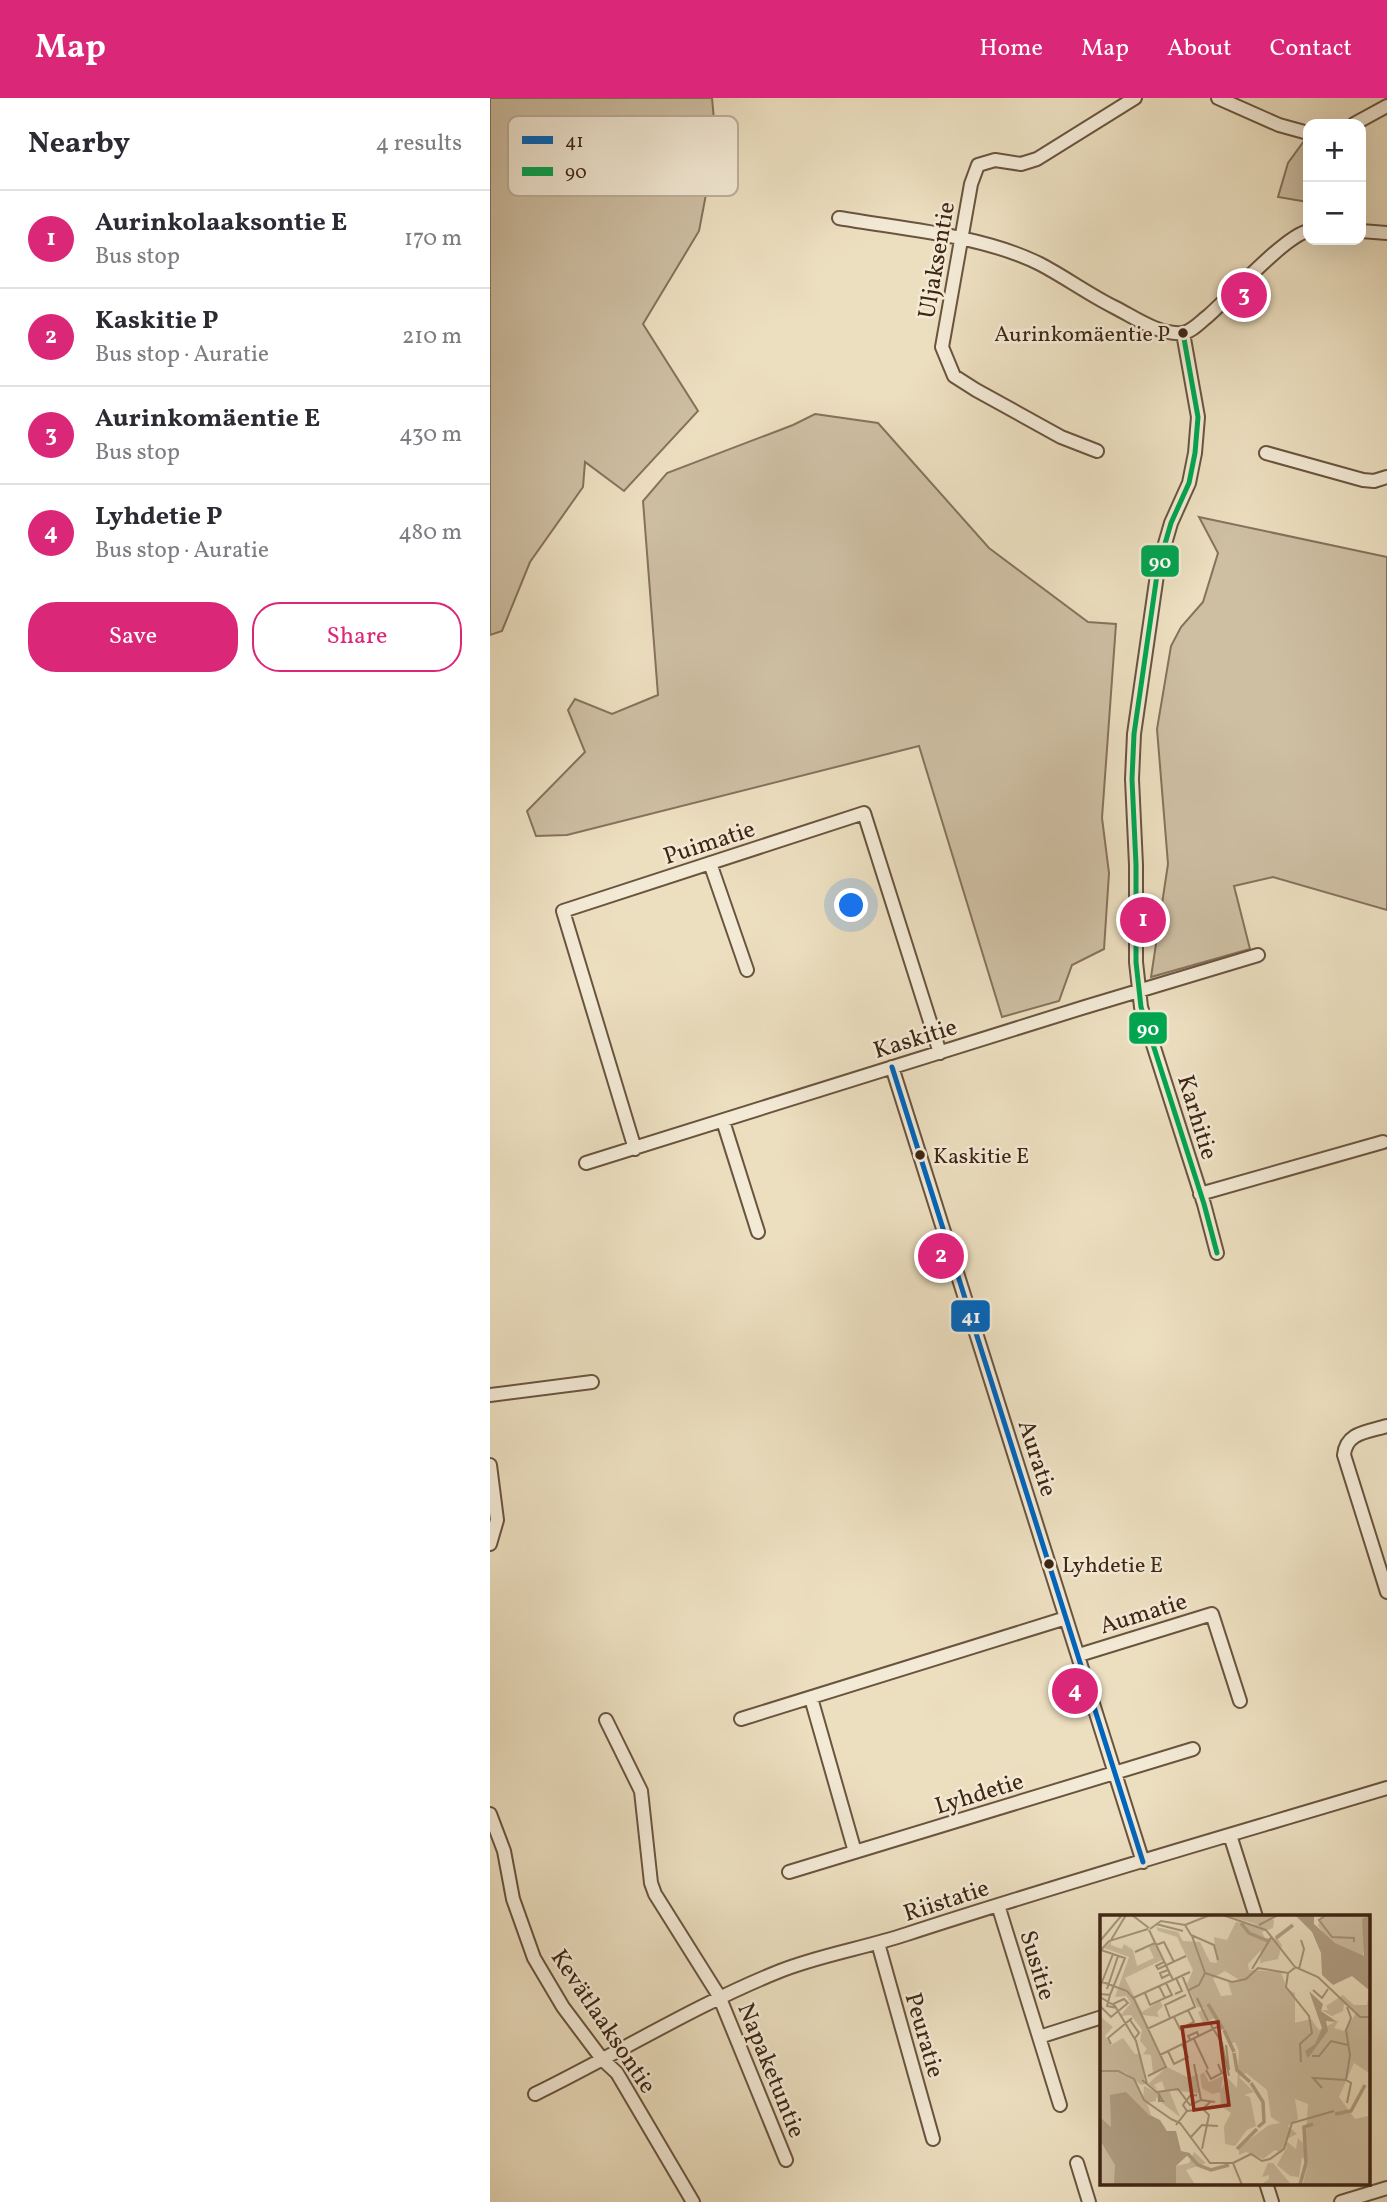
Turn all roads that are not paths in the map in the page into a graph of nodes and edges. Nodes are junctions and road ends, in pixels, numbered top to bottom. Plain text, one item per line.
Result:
1 (1135, 98) edge
2 (1218, 98) edge
3 (1387, 106) edge
4 (1363, 119) edge
5 (1303, 132) edge
6 (839, 218) dead end
7 (1366, 231) edge
8 (1303, 233) edge
9 (1387, 233) edge
10 (962, 240) junction
11 (1184, 333) junction
12 (1097, 451) dead end
13 (1266, 453) dead end
14 (1387, 477) edge
15 (710, 863) junction
16 (1258, 955) dead end
17 (747, 970) dead end
18 (1138, 992) junction
19 (940, 1053) junction
20 (891, 1068) junction
21 (723, 1121) junction
22 (1383, 1142) dead end
23 (635, 1149) junction
24 (586, 1163) dead end
25 (1200, 1194) junction
26 (758, 1232) dead end
27 (1217, 1253) dead end
28 (592, 1382) dead end
29 (490, 1395) edge
30 (1387, 1426) edge
31 (490, 1465) edge
32 (491, 1537) edge
33 (1387, 1592) edge
34 (1066, 1618) junction
35 (1079, 1656) junction
36 (811, 1698) junction
37 (1240, 1701) dead end
38 (606, 1720) dead end
39 (741, 1720) dead end
40 (1193, 1749) dead end
41 (1115, 1773) junction
42 (1387, 1788) edge
43 (490, 1814) edge
44 (1230, 1835) junction
45 (855, 1852) junction
46 (1143, 1862) junction
47 (789, 1872) dead end
48 (998, 1905) junction
49 (1255, 1915) edge
50 (878, 1943) junction
51 (719, 1996) junction
52 (1100, 2018) edge
53 (1039, 2037) junction
54 (602, 2059) junction
55 (534, 2094) dead end
56 (1059, 2105) dead end
57 (933, 2139) dead end
58 (786, 2160) dead end
59 (1077, 2163) dead end
60 (1266, 2184) edge
61 (1387, 2188) edge
62 (693, 2202) edge
63 (1089, 2202) edge
64 (1272, 2202) edge
65 (1341, 2202) edge

1 - 10 street, Uljaksentie
2 - 5 street
3 - 4 street
6 - 10 street
7 - 9 street
8 - 11 street
10 - 11 street
10 - 12 street, Uljaksentie
11 - 18 street, Karhitie
13 - 14 street
15 - 17 street
15 - 19 street, Puimatie
15 - 23 street, Puimatie
16 - 18 street, Kaskitie
18 - 19 street, Kaskitie
18 - 25 street, Karhitie
19 - 20 street, Kaskitie
20 - 21 street, Kaskitie
20 - 34 street, Auratie
21 - 23 street, Kaskitie
21 - 26 street
22 - 25 street
23 - 24 street, Kaskitie
25 - 27 street, Karhitie
28 - 29 street
30 - 33 street
31 - 32 street
34 - 35 street, Auratie
34 - 36 street
35 - 37 street, Aumatie
35 - 41 street, Auratie
36 - 39 street
36 - 45 street
38 - 51 street, Napaketuntie
40 - 41 street, Lyhdetie
41 - 45 street, Lyhdetie
41 - 46 street, Auratie
42 - 44 street, Riistatie
43 - 54 street, Kevätlaaksontie
44 - 46 street, Riistatie
44 - 49 street
45 - 47 street, Lyhdetie
46 - 48 street, Riistatie
48 - 50 street, Riistatie
48 - 53 street, Susitie
50 - 51 street, Riistatie
50 - 57 street, Peuratie
51 - 54 street, Riistatie
51 - 58 street, Napaketuntie
52 - 53 street, Susitie
53 - 56 street, Susitie
54 - 55 street, Riistatie
54 - 62 street, Kevätlaaksontie
59 - 63 street
60 - 64 street
61 - 65 street

